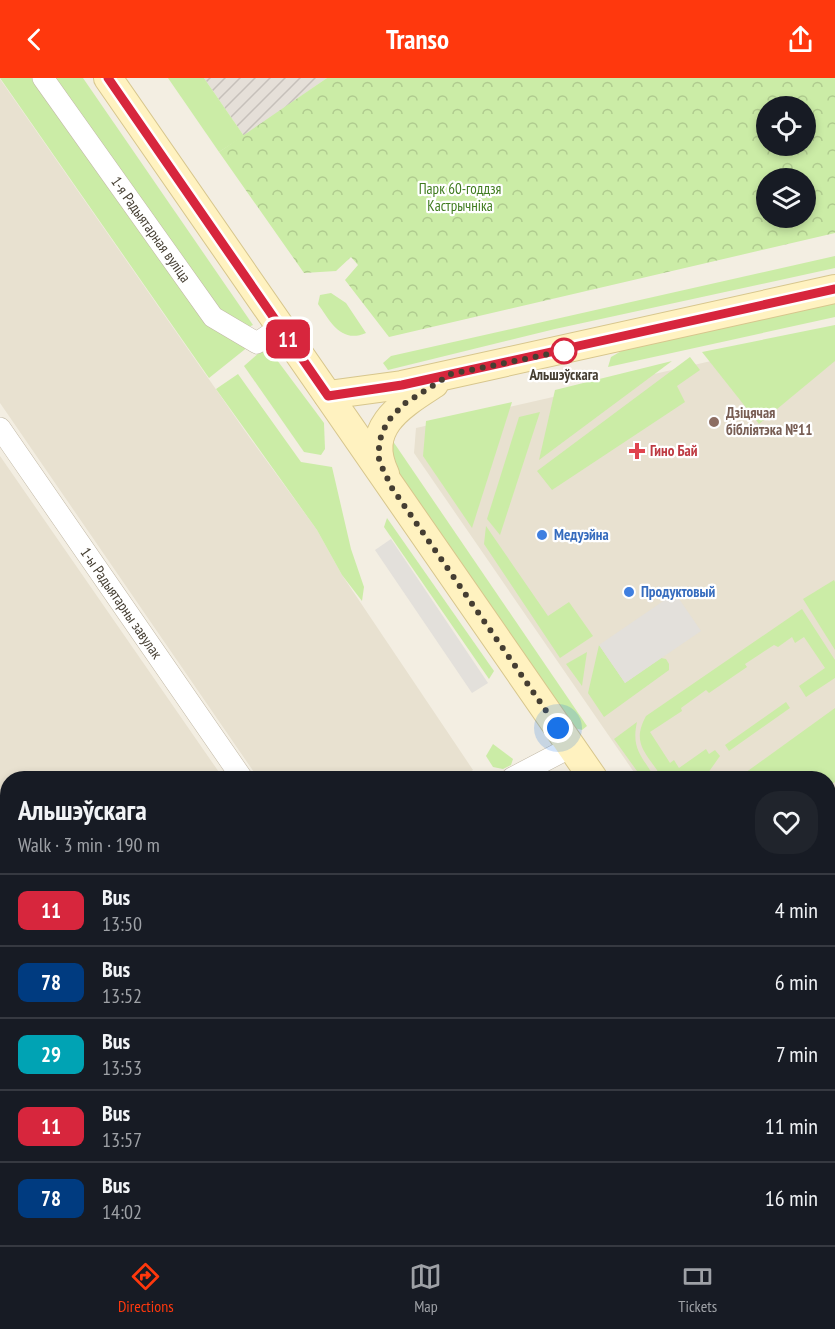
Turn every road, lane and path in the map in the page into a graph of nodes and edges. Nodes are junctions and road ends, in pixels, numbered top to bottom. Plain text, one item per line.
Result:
1 (43, 78) edge
2 (108, 78) edge
3 (835, 289) edge
4 (280, 327) junction
5 (451, 374) junction
6 (328, 396) junction
7 (0, 428) edge
8 (392, 488) junction
9 (571, 747) junction
10 (237, 771) edge
11 (525, 771) edge
12 (588, 771) edge

1 - 4 street, 1-я Радыятарная вуліца
2 - 4 main road
3 - 5 main road
4 - 6 main road
5 - 6 main road
5 - 8 main road
6 - 8 main road
7 - 10 street, 1-ы Радыятарны завулак
8 - 9 main road
9 - 11 street
9 - 12 main road

